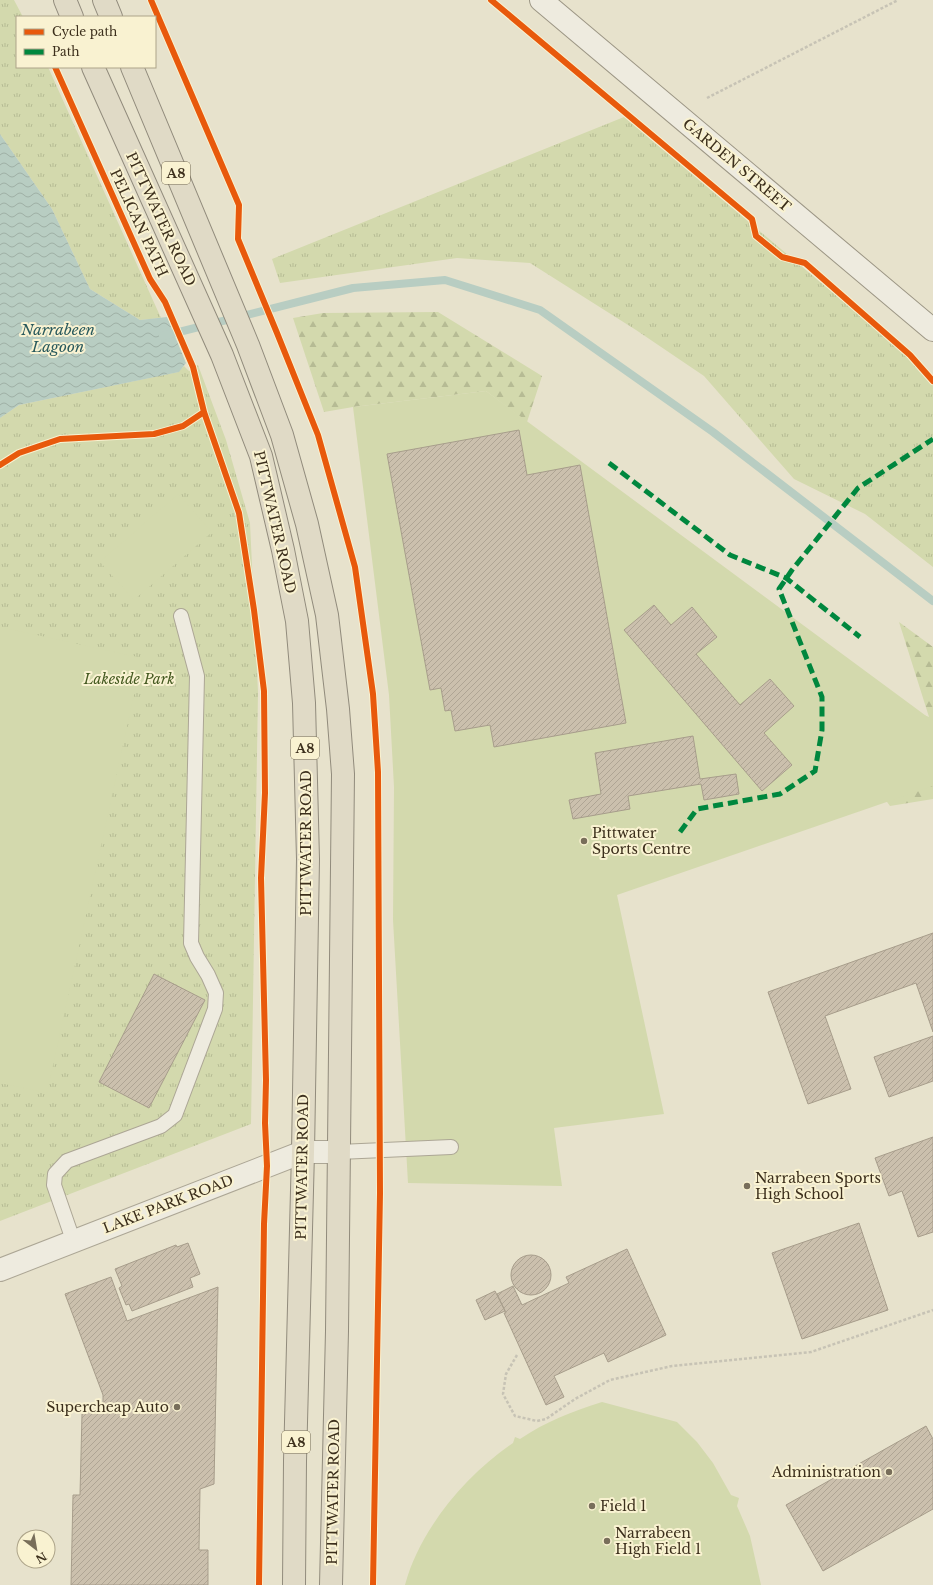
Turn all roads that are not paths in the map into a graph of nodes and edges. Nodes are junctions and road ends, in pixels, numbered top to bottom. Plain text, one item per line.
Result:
1 (65, 0) edge
2 (104, 0) edge
3 (541, 0) edge
4 (72, 16) edge
5 (111, 16) edge
6 (94, 68) edge
7 (132, 68) edge
8 (933, 330) edge
9 (181, 616) dead end
10 (451, 1147) dead end
11 (303, 1152) junction
12 (339, 1152) junction
13 (73, 1240) junction
14 (0, 1270) edge
15 (294, 1585) edge
16 (332, 1585) edge

1 - 4 highway
2 - 5 highway
3 - 8 main road, GARDEN STREET
6 - 11 highway, PITTWATER ROAD / A8
7 - 12 highway, PITTWATER ROAD / A8
9 - 13 lane
10 - 12 lane
11 - 12 main road, LAKE PARK ROAD
11 - 13 main road, LAKE PARK ROAD
11 - 15 highway, PITTWATER ROAD / A8
12 - 16 highway, PITTWATER ROAD / A8
13 - 14 main road, LAKE PARK ROAD

